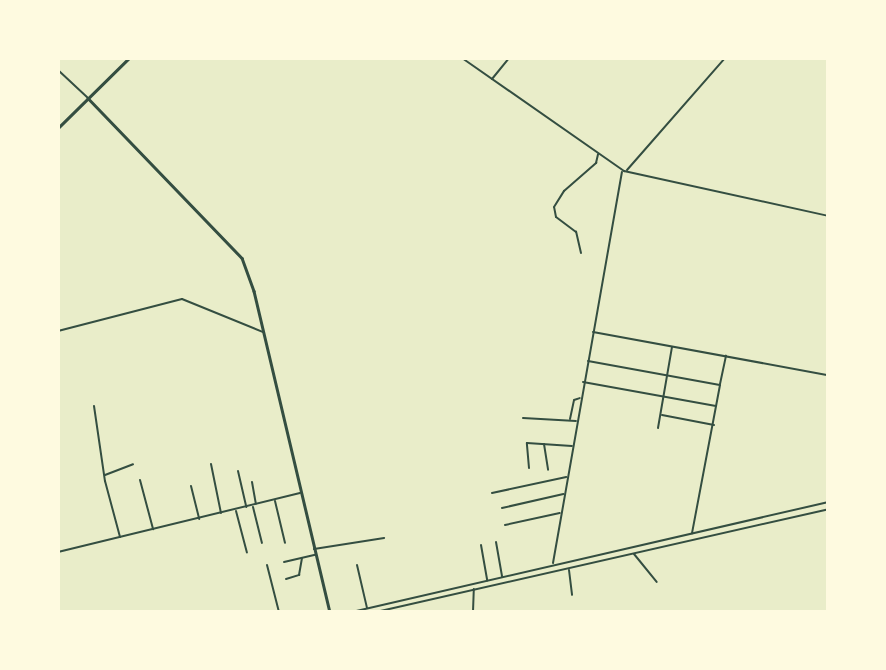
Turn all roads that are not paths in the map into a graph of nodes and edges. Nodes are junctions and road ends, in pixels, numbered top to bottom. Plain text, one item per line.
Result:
1 (129, 58) edge
2 (462, 58) edge
3 (509, 58) edge
4 (725, 58) edge
5 (58, 70) edge
6 (492, 79) junction
7 (88, 98) junction
8 (58, 128) edge
9 (598, 153) junction
10 (624, 171) junction
11 (828, 216) edge
12 (581, 253) dead end
13 (58, 331) edge
14 (265, 332) junction
15 (592, 332) junction
16 (672, 346) junction
17 (726, 356) junction
18 (587, 361) junction
19 (828, 374) edge
20 (667, 376) junction
21 (583, 382) junction
22 (720, 385) junction
23 (581, 398) junction
24 (664, 398) junction
25 (94, 407) dead end
26 (717, 407) junction
27 (661, 414) junction
28 (523, 418) dead end
29 (570, 421) junction
30 (578, 421) junction
31 (714, 425) junction
32 (659, 428) dead end
33 (544, 443) junction
34 (573, 446) junction
35 (133, 464) dead end
36 (211, 464) dead end
37 (529, 468) dead end
38 (548, 470) dead end
39 (238, 471) dead end
40 (104, 475) junction
41 (567, 476) junction
42 (140, 480) dead end
43 (252, 482) dead end
44 (191, 486) dead end
45 (301, 493) junction
46 (492, 494) dead end
47 (565, 494) junction
48 (275, 500) junction
49 (828, 502) edge
50 (255, 505) junction
51 (246, 508) junction
52 (502, 508) dead end
53 (828, 509) edge
54 (236, 510) junction
55 (561, 513) junction
56 (221, 514) junction
57 (199, 519) junction
58 (505, 525) dead end
59 (153, 529) junction
60 (692, 533) junction
61 (121, 538) junction
62 (384, 538) dead end
63 (496, 542) dead end
64 (262, 543) dead end
65 (285, 543) dead end
66 (481, 545) dead end
67 (313, 550) junction
68 (58, 552) edge
69 (247, 553) dead end
70 (633, 553) junction
71 (314, 555) junction
72 (302, 558) junction
73 (284, 562) dead end
74 (553, 564) junction
75 (267, 565) dead end
76 (357, 565) dead end
77 (569, 569) junction
78 (502, 578) junction
79 (286, 579) dead end
80 (487, 581) junction
81 (657, 582) dead end
82 (457, 588) junction
83 (474, 588) junction
84 (458, 593) junction
85 (572, 595) dead end
86 (367, 609) junction
87 (279, 612) edge
88 (330, 612) edge
89 (352, 612) edge
90 (376, 612) edge
91 (473, 612) edge

1 - 7 street
2 - 6 street
3 - 6 street
4 - 10 street
5 - 7 street
6 - 9 street
7 - 8 street
7 - 14 street
9 - 10 street
9 - 12 street
10 - 11 street
10 - 15 street
13 - 14 street
14 - 45 street
15 - 16 street
15 - 18 street
16 - 17 street
16 - 20 street
17 - 19 street
17 - 22 street
18 - 20 street
18 - 21 street
20 - 22 street
20 - 24 street
21 - 23 street
21 - 24 street
22 - 26 street
23 - 29 street
23 - 30 street
24 - 26 street
24 - 27 street
25 - 40 street
26 - 31 street
27 - 31 street
27 - 32 street
28 - 29 street
29 - 30 street
30 - 34 street
31 - 60 street
33 - 34 street
33 - 37 street
33 - 38 street
34 - 41 street
35 - 40 street
36 - 56 street
39 - 51 street
40 - 61 street
41 - 46 street
41 - 47 street
42 - 59 street
43 - 50 street
44 - 57 street
45 - 48 street
45 - 67 street
47 - 52 street
47 - 55 street
48 - 50 street
48 - 65 street
49 - 60 street
50 - 51 street
50 - 64 street
51 - 54 street
53 - 70 street
54 - 56 street
54 - 69 street
55 - 58 street
55 - 74 street
56 - 57 street
57 - 59 street
59 - 61 street
60 - 74 street
61 - 68 street
62 - 67 street
63 - 78 street
66 - 80 street
67 - 71 street
70 - 77 street
70 - 81 street
71 - 72 street
71 - 88 street
72 - 73 street
72 - 79 street
74 - 78 street
75 - 87 street
76 - 86 street
77 - 83 street
77 - 85 street
78 - 80 street
80 - 82 street
82 - 84 street
82 - 86 street
83 - 84 street
83 - 91 street
84 - 90 street
86 - 89 street

